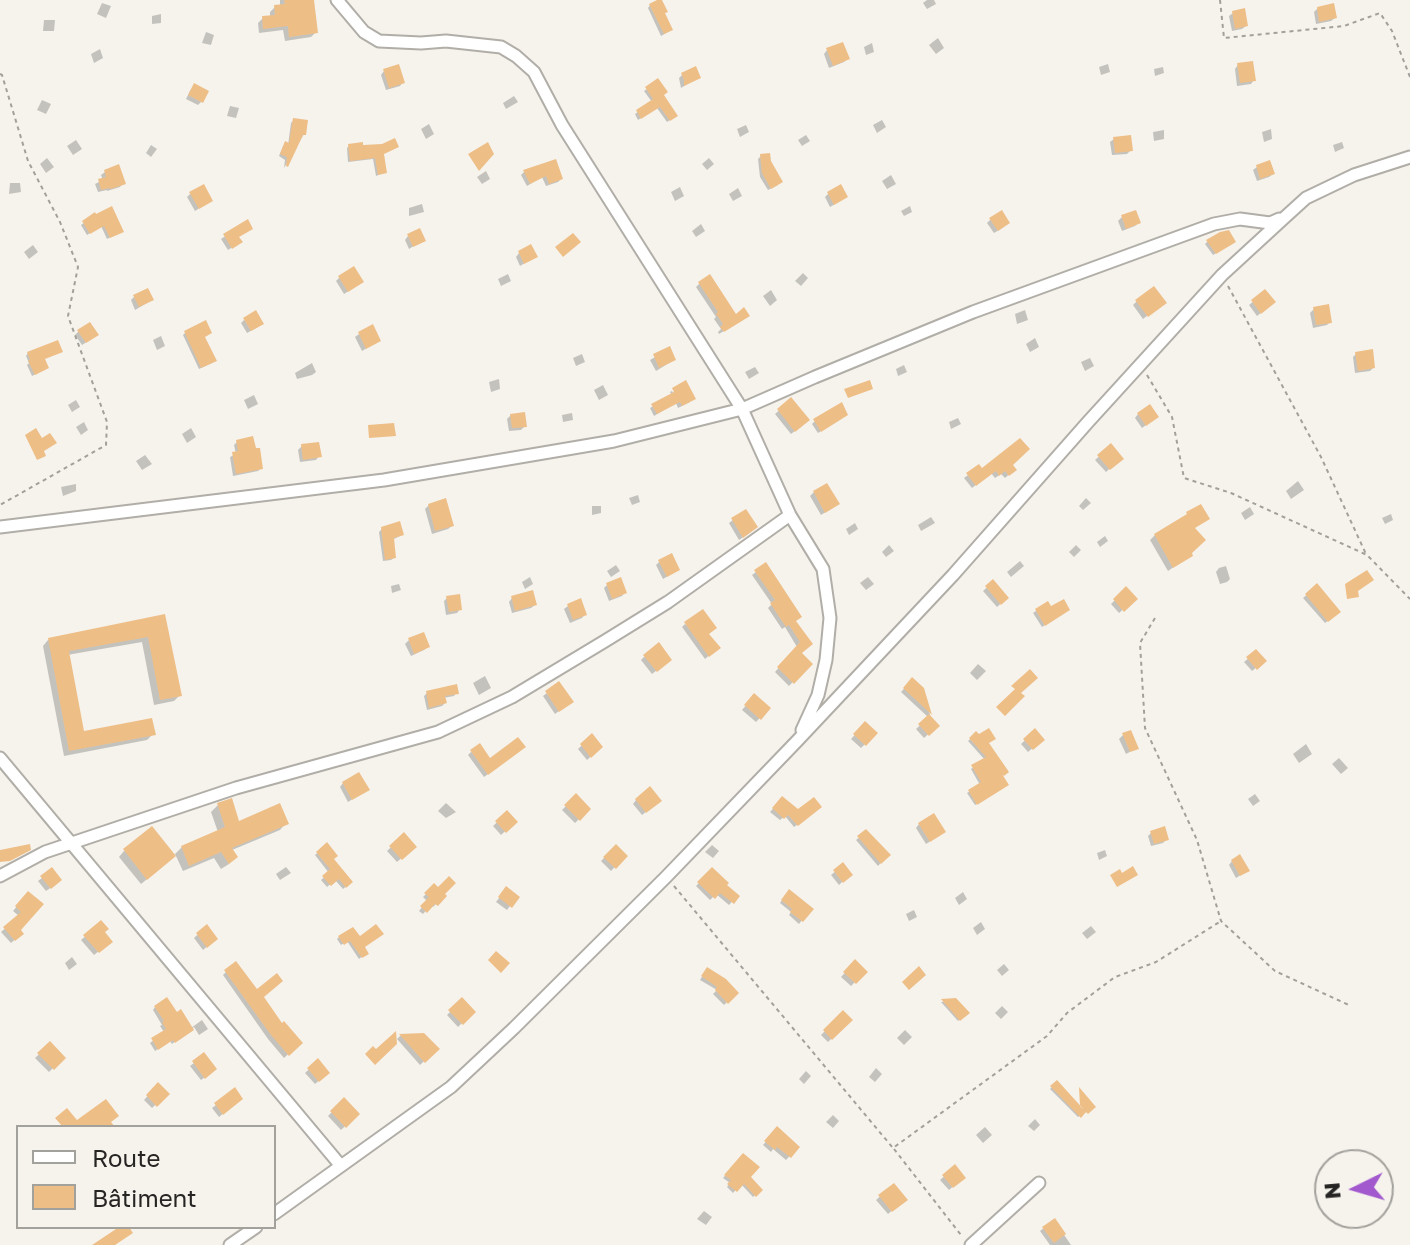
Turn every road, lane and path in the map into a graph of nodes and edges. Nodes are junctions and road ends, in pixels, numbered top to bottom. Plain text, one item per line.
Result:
1 (337, 0) edge
2 (1220, 0) edge
3 (0, 74) edge
4 (1410, 77) edge
5 (1410, 157) edge
6 (1284, 218) junction
7 (1222, 275) junction
8 (1142, 365) junction
9 (742, 409) junction
10 (0, 505) edge
11 (790, 515) junction
12 (0, 527) edge
13 (1367, 555) junction
14 (1410, 599) edge
15 (1155, 618) dead end
16 (797, 741) junction
17 (0, 758) edge
18 (71, 843) junction
19 (0, 876) edge
20 (666, 877) junction
21 (1221, 921) junction
22 (1351, 1006) dead end
23 (893, 1148) junction
24 (341, 1166) junction
25 (1039, 1183) dead end
26 (276, 1213) edge
27 (253, 1229) edge
28 (230, 1245) edge
29 (970, 1245) edge

1 - 9 street
2 - 4 path
3 - 10 path
5 - 6 street
6 - 7 street
6 - 9 street
7 - 8 street
7 - 13 path
8 - 13 path
8 - 16 street
9 - 11 street
9 - 12 street
11 - 16 street
11 - 18 street
13 - 14 path
15 - 21 path
16 - 20 street
17 - 18 street
18 - 19 street
18 - 24 street
20 - 23 path
20 - 24 street
21 - 22 path
21 - 23 path
23 - 29 path
24 - 26 street
25 - 29 street
27 - 28 street

